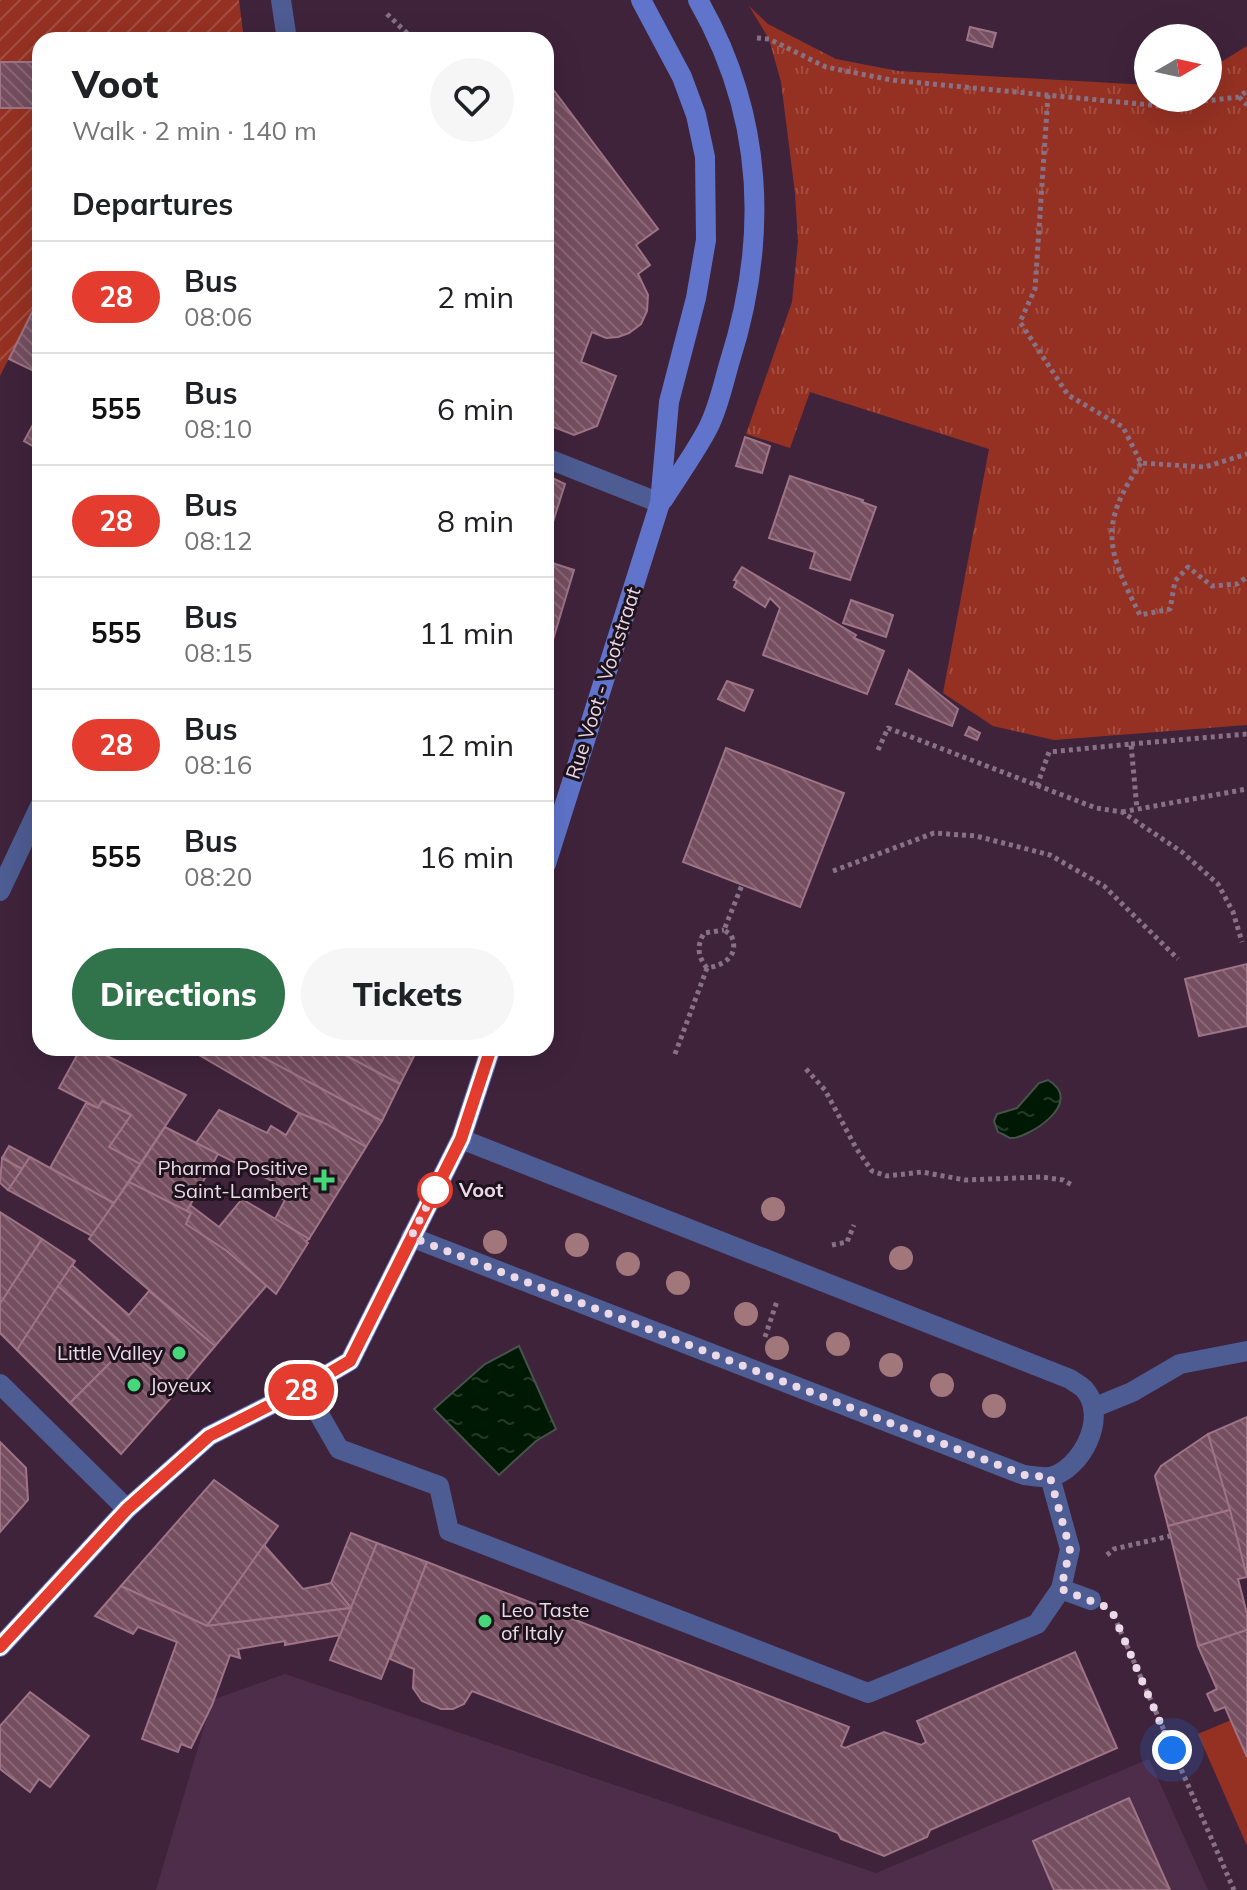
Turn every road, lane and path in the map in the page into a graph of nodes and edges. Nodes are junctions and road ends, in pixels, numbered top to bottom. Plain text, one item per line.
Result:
1 (281, 0) edge
2 (641, 0) edge
3 (698, 0) edge
4 (387, 14) dead end
5 (286, 32) edge
6 (406, 32) edge
7 (769, 39) dead end
8 (1247, 91) edge
9 (1048, 95) junction
10 (1239, 97) junction
11 (1247, 105) edge
12 (1247, 454) edge
13 (554, 461) edge
14 (1141, 463) junction
15 (660, 503) junction
16 (1247, 577) edge
17 (1247, 734) edge
18 (1131, 744) junction
19 (878, 750) dead end
20 (1037, 786) junction
21 (1247, 789) edge
22 (1137, 809) junction
23 (1122, 812) junction
24 (32, 823) edge
25 (554, 839) edge
26 (833, 871) dead end
27 (742, 885) dead end
28 (0, 891) edge
29 (724, 930) junction
30 (1242, 942) dead end
31 (1178, 959) dead end
32 (707, 968) junction
33 (675, 1054) dead end
34 (488, 1056) edge
35 (806, 1069) dead end
36 (461, 1139) junction
37 (1074, 1186) dead end
38 (411, 1237) junction
39 (1247, 1351) edge
40 (0, 1384) edge
41 (304, 1388) junction
42 (1093, 1408) junction
43 (1050, 1477) junction
44 (127, 1509) junction
45 (1170, 1536) dead end
46 (1107, 1556) dead end
47 (1061, 1589) junction
48 (1091, 1600) joint
49 (0, 1647) edge
50 (1234, 1890) edge

1 - 5 street
2 - 15 street, Rue Voot - Vootstraat
3 - 15 street, Rue Voot - Vootstraat
4 - 6 path
7 - 9 path
8 - 10 path
9 - 10 path
9 - 14 path
10 - 11 path
12 - 14 path
13 - 15 street
14 - 16 path
15 - 25 street, Rue Voot - Vootstraat
17 - 18 path
18 - 20 path
18 - 22 path
19 - 20 path
20 - 23 path
21 - 22 path
22 - 23 path
23 - 30 path
24 - 28 street
26 - 31 path
27 - 29 path
29 - 32 path
29 - 32 path
32 - 33 path
34 - 36 street
35 - 37 path
36 - 38 street
36 - 42 street
38 - 41 street
38 - 43 street
39 - 42 street
40 - 44 street
41 - 44 street
41 - 47 street
42 - 43 street
43 - 47 street
44 - 49 street
45 - 46 path
47 - 48 street
48 - 50 path

